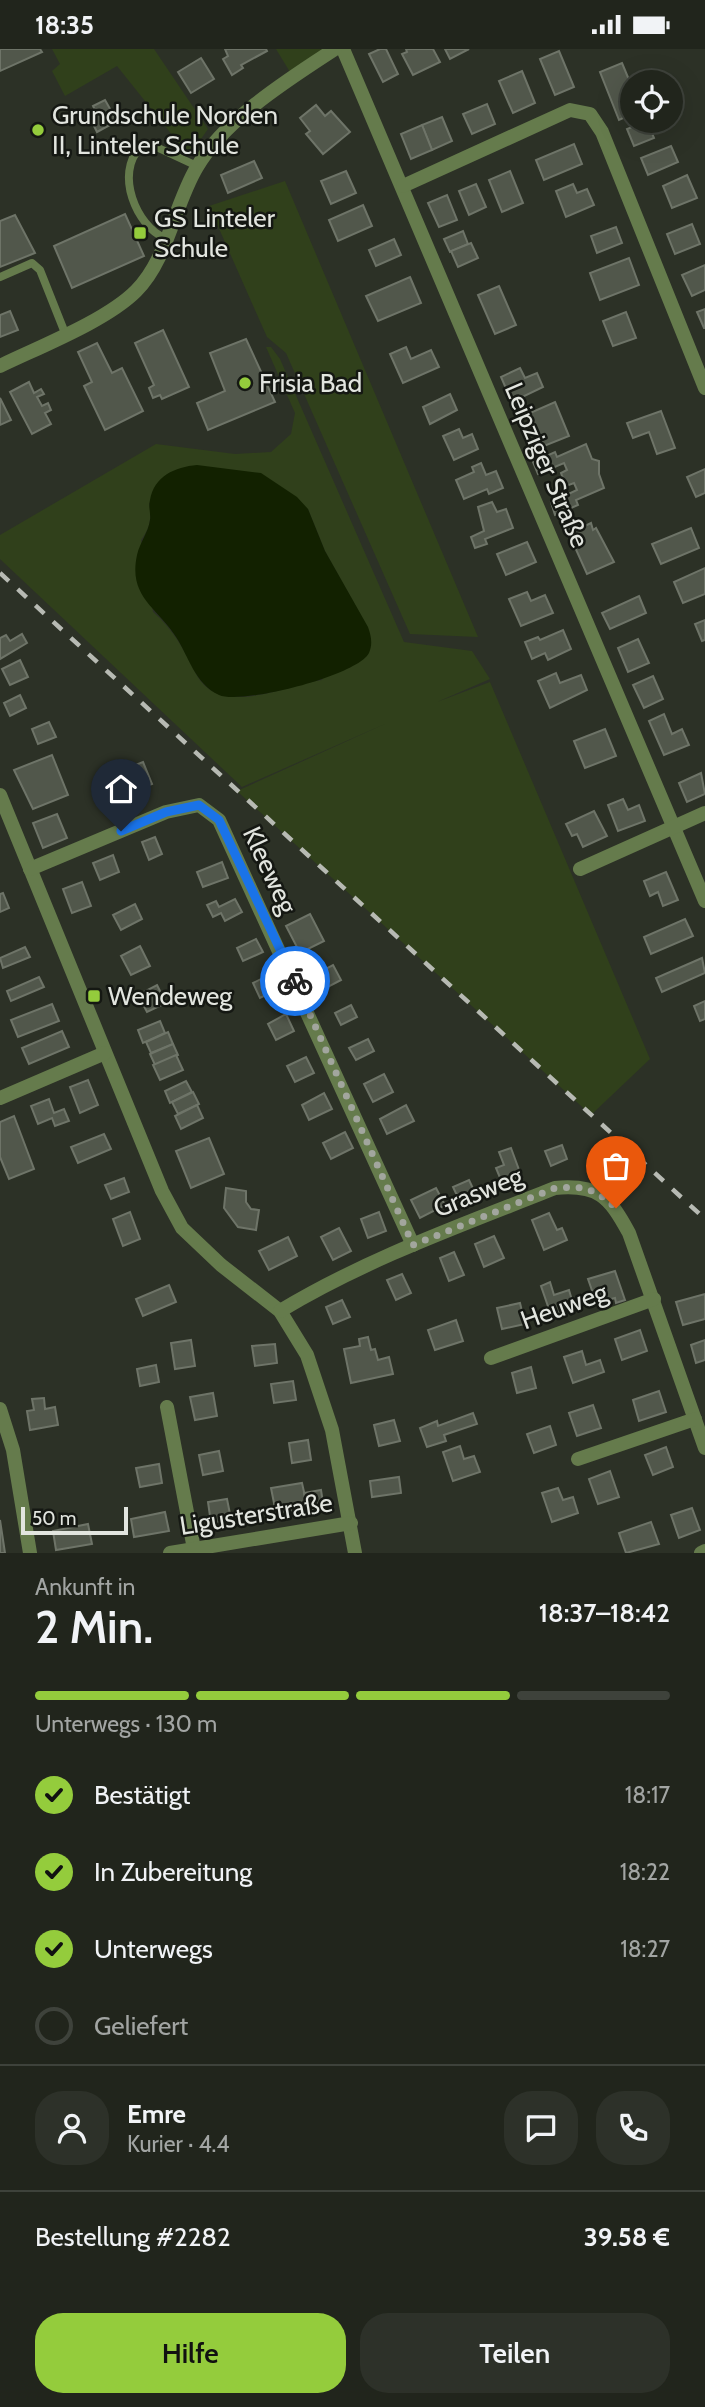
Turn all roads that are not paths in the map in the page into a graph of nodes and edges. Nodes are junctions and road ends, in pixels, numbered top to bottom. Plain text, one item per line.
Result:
1 (335, 49) edge
2 (343, 49) edge
3 (197, 166) junction
4 (403, 185) junction
5 (159, 235) junction
6 (0, 277) edge
7 (65, 333) junction
8 (0, 366) edge
9 (705, 388) edge
10 (0, 795) edge
11 (705, 813) edge
12 (674, 827) junction
13 (30, 869) junction
14 (580, 869) dead end
15 (705, 901) edge
16 (105, 1053) junction
17 (0, 1098) edge
18 (413, 1245) junction
19 (654, 1300) junction
20 (280, 1311) junction
21 (491, 1358) dead end
22 (167, 1408) dead end
23 (0, 1409) edge
24 (695, 1419) junction
25 (705, 1448) edge
26 (578, 1459) dead end
27 (351, 1523) junction
28 (194, 1549) junction
29 (30, 1553) edge
30 (170, 1553) edge
31 (355, 1553) edge

1 - 3 street
2 - 4 street, Leipziger Straße
3 - 5 street
3 - 5 lane
4 - 9 street
4 - 12 street, Leipziger Straße
5 - 7 street
6 - 7 lane
7 - 8 street
10 - 13 street
11 - 12 street
12 - 14 street
12 - 15 street, Leipziger Straße
13 - 16 street
13 - 18 street, Kleeweg
16 - 17 street
16 - 20 street
18 - 19 street, Grasweg
18 - 20 street, Grasweg
19 - 21 street, Heuweg
19 - 24 street, Grasweg
20 - 27 street
22 - 28 street
23 - 29 street
24 - 25 street, Grasweg
24 - 26 street
27 - 28 street, Ligusterstraße
27 - 31 street
28 - 30 street, Ligusterstraße

